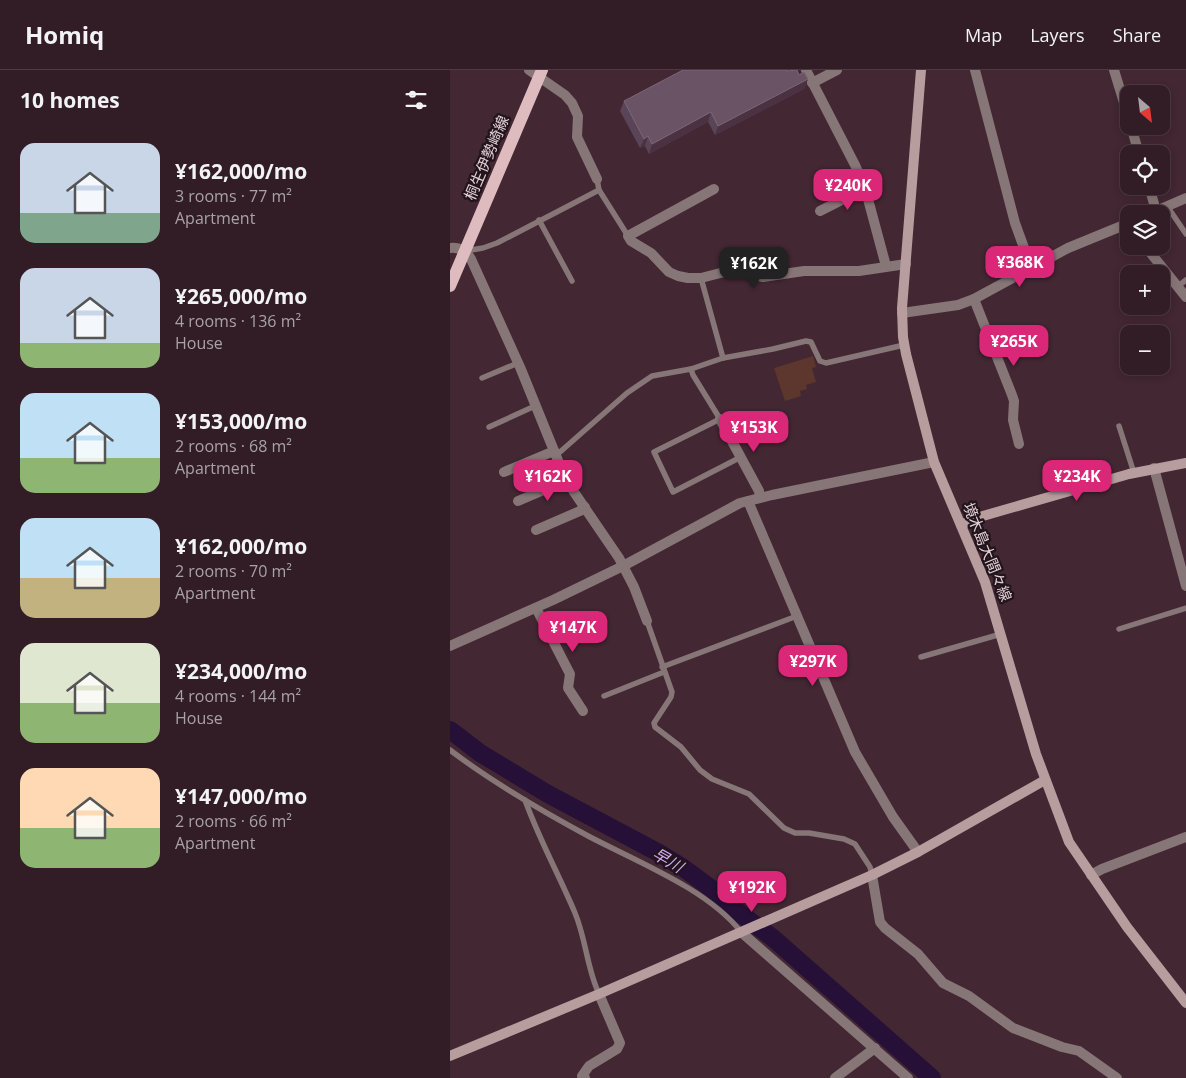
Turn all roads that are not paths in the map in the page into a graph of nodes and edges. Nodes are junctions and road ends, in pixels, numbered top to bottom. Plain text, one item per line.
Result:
1 (806, 70) edge
2 (837, 70) edge
3 (921, 70) edge
4 (975, 70) edge
5 (1114, 70) edge
6 (537, 72) edge
7 (812, 83) junction
8 (1120, 90) edge
9 (598, 184) junction
10 (865, 188) junction
11 (714, 189) dead end
12 (1186, 198) edge
13 (1169, 205) edge
14 (1170, 210) edge
15 (820, 212) dead end
16 (539, 220) junction
17 (1120, 227) edge
18 (1186, 234) edge
19 (628, 236) junction
20 (450, 248) edge
21 (465, 251) junction
22 (1154, 255) edge
23 (906, 264) junction
24 (886, 266) junction
25 (1031, 267) junction
26 (702, 278) junction
27 (572, 281) dead end
28 (1182, 284) edge
29 (450, 286) edge
30 (1186, 297) edge
31 (974, 300) junction
32 (902, 313) junction
33 (904, 345) junction
34 (723, 358) junction
35 (518, 363) junction
36 (691, 369) junction
37 (482, 378) dead end
38 (535, 406) junction
39 (720, 419) junction
40 (1119, 426) dead end
41 (489, 427) dead end
42 (1019, 444) dead end
43 (554, 453) junction
44 (742, 457) junction
45 (934, 462) junction
46 (1186, 462) edge
47 (1154, 468) junction
48 (504, 472) dead end
49 (1134, 473) junction
50 (566, 480) junction
51 (760, 497) junction
52 (518, 501) dead end
53 (748, 502) junction
54 (585, 507) junction
55 (961, 525) junction
56 (536, 530) dead end
57 (1182, 559) edge
58 (623, 566) junction
59 (1186, 586) edge
60 (536, 608) junction
61 (1186, 608) edge
62 (797, 616) junction
63 (647, 622) joint
64 (1119, 629) dead end
65 (1001, 634) junction
66 (450, 646) edge
67 (921, 657) dead end
68 (663, 670) junction
69 (604, 696) dead end
70 (583, 711) dead end
71 (450, 750) edge
72 (1045, 780) junction
73 (525, 800) junction
74 (1186, 837) edge
75 (918, 852) junction
76 (872, 875) junction
77 (1091, 875) junction
78 (743, 931) junction
79 (599, 994) junction
80 (1186, 1003) edge
81 (874, 1048) junction
82 (450, 1056) edge
83 (585, 1078) edge
84 (834, 1078) edge
85 (908, 1078) edge
86 (1116, 1078) edge

1 - 7 street
2 - 7 street
3 - 23 main road, 境木島大間々線
4 - 25 street
5 - 8 street
6 - 9 street
6 - 21 main road, 桐生伊勢崎線
7 - 10 street
9 - 16 lane
9 - 19 lane
10 - 15 street
10 - 24 street
11 - 19 street
12 - 13 street
14 - 18 lane
16 - 21 lane
16 - 27 lane
17 - 25 street
19 - 26 street
20 - 21 street
21 - 29 main road, 桐生伊勢崎線
21 - 35 street
22 - 28 street
23 - 24 street
23 - 32 main road, 境木島大間々線
24 - 26 street
25 - 31 street
26 - 34 lane
28 - 30 street
31 - 32 street
31 - 42 street
32 - 33 main road, 境木島大間々線
33 - 34 lane
33 - 45 main road, 境木島大間々線
34 - 36 lane
35 - 37 lane
35 - 38 street
36 - 39 lane
36 - 43 lane
38 - 41 lane
38 - 43 street
39 - 44 street
39 - 44 lane
40 - 49 lane
43 - 48 street
43 - 50 street
44 - 51 street
45 - 51 street
45 - 55 main road, 境木島大間々線
46 - 47 main road
47 - 49 main road
47 - 57 street
49 - 55 main road
50 - 52 street
50 - 54 street
51 - 53 street
53 - 58 street
53 - 62 street
54 - 56 street
54 - 58 street
55 - 65 main road, 境木島大間々線
57 - 59 street
58 - 60 street
58 - 63 street
60 - 66 street
60 - 70 street
61 - 64 lane
62 - 68 lane
62 - 75 street
63 - 68 lane
65 - 67 lane
65 - 72 main road, 境木島大間々線
68 - 69 lane
68 - 76 lane
71 - 73 lane
72 - 75 main road
72 - 77 main road, 境木島大間々線
73 - 78 lane
73 - 79 lane
74 - 77 street
75 - 76 main road
76 - 78 main road
76 - 86 street
77 - 80 main road, 境木島大間々線
78 - 79 main road
78 - 81 street
79 - 82 main road
79 - 83 street
81 - 84 street
81 - 85 street

